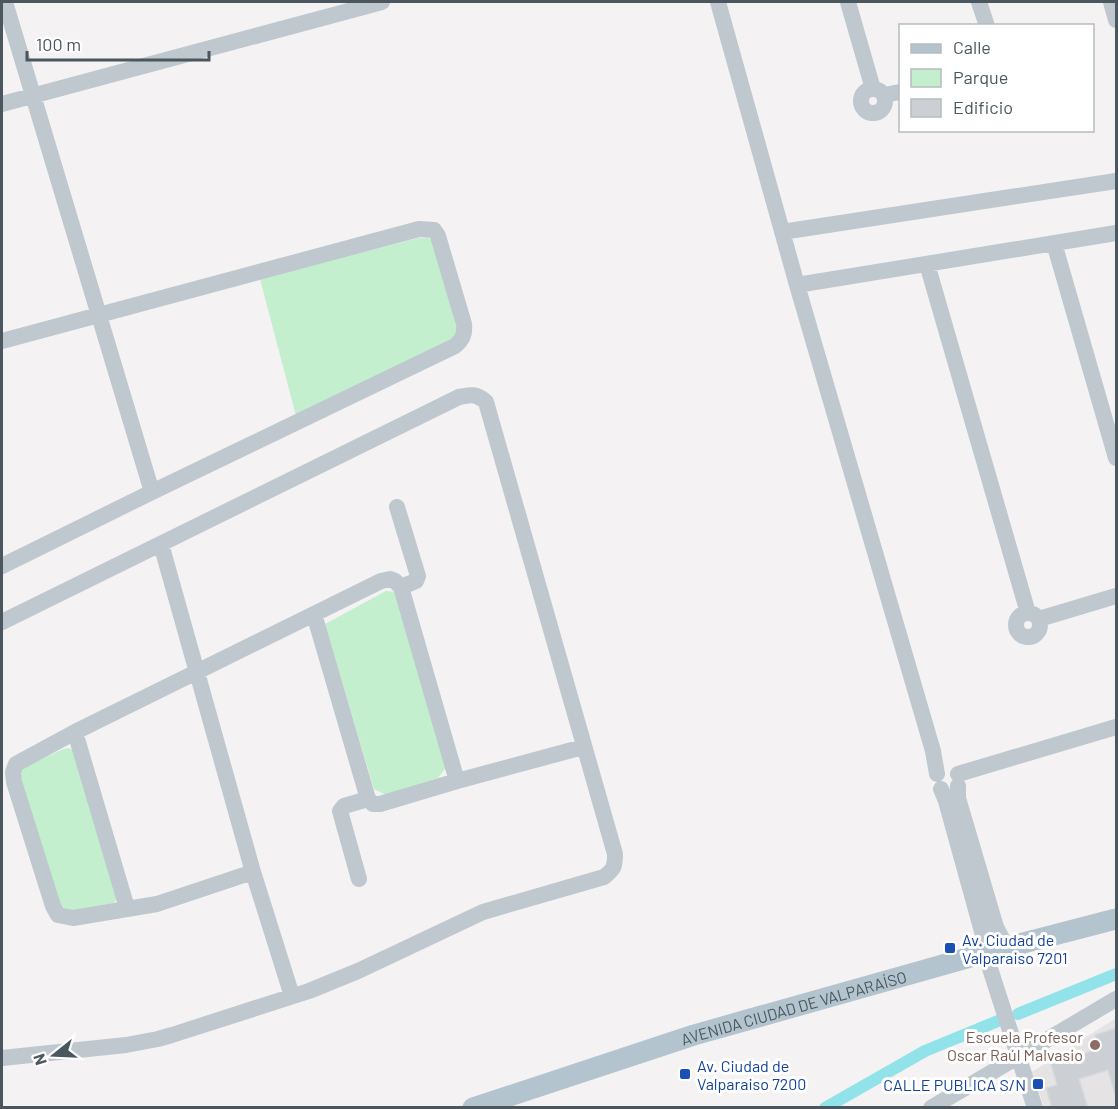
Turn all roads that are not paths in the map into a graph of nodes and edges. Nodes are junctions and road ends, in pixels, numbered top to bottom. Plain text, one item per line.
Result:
1 (5, 2) edge
2 (382, 2) edge
3 (718, 2) edge
4 (848, 2) edge
5 (980, 2) edge
6 (1111, 2) edge
7 (1116, 20) edge
8 (986, 24) edge
9 (899, 92) edge
10 (33, 96) junction
11 (2, 104) edge
12 (1116, 181) edge
13 (782, 232) junction
14 (1116, 233) edge
15 (1054, 243) junction
16 (927, 264) junction
17 (797, 285) junction
18 (98, 316) junction
19 (2, 341) edge
20 (1116, 458) edge
21 (152, 492) junction
22 (397, 507) dead end
23 (161, 544) junction
24 (2, 566) edge
25 (401, 587) junction
26 (1116, 596) edge
27 (314, 614) junction
28 (2, 622) edge
29 (196, 673) junction
30 (1116, 727) edge
31 (75, 732) junction
32 (583, 747) junction
33 (949, 778) junction
34 (457, 781) junction
35 (368, 799) junction
36 (253, 873) junction
37 (359, 879) dead end
38 (127, 908) junction
39 (1116, 919) edge
40 (1006, 948) junction
41 (985, 953) junction
42 (292, 996) junction
43 (1116, 999) edge
44 (2, 1058) edge
45 (1018, 1058) junction
46 (472, 1107) edge
47 (931, 1107) edge
48 (1035, 1107) edge

1 - 10 street
2 - 10 street
3 - 13 street
4 - 9 street
5 - 8 street
6 - 7 street
10 - 11 street
10 - 18 street
12 - 13 street
13 - 17 street
14 - 15 street
15 - 16 street
15 - 20 street
16 - 17 street
16 - 26 street
17 - 33 street
18 - 19 street
18 - 21 street
18 - 21 street
21 - 24 street
22 - 25 street
23 - 28 street
23 - 29 street
23 - 32 street
25 - 27 street
25 - 34 street
27 - 29 street
27 - 35 street
29 - 31 street
29 - 36 street
30 - 33 street
31 - 38 street
31 - 38 street
32 - 34 street
32 - 42 street
33 - 40 street
33 - 41 street
34 - 35 street
35 - 37 street
36 - 38 street
36 - 42 street
39 - 40 main road, AVENIDA CIUDAD DE VALPARAÍSO
40 - 41 main road, AVENIDA CIUDAD DE VALPARAÍSO
41 - 45 street
41 - 46 main road, AVENIDA CIUDAD DE VALPARAÍSO
42 - 44 street
43 - 45 street
45 - 47 street
45 - 48 street

